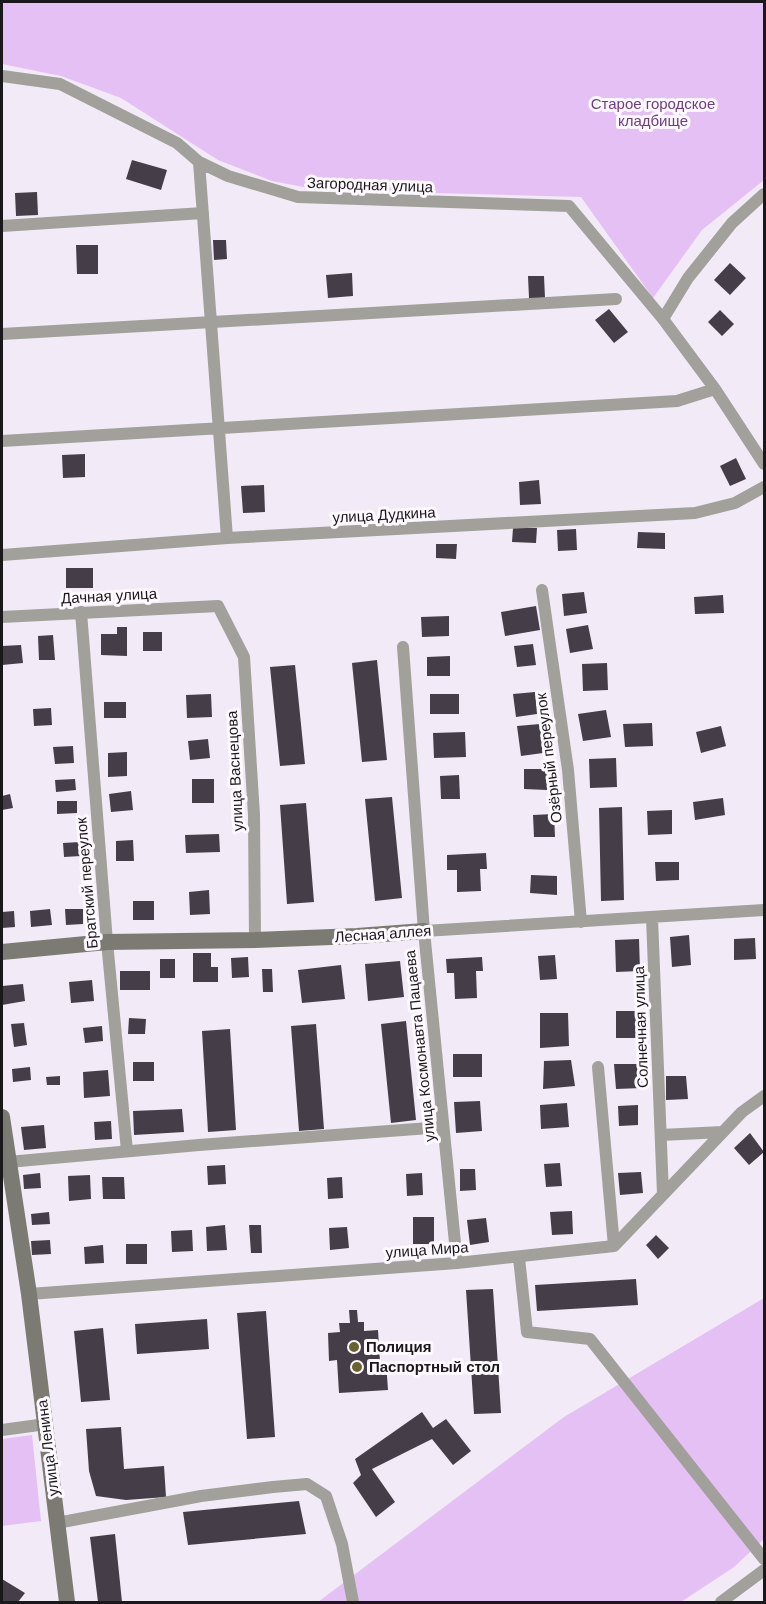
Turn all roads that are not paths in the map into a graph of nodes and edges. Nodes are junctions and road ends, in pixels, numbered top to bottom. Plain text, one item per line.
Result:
1 (2, 76) edge
2 (199, 162) junction
3 (765, 194) edge
4 (203, 213) junction
5 (2, 226) edge
6 (616, 299) dead end
7 (663, 319) junction
8 (211, 321) junction
9 (2, 334) edge
10 (715, 389) junction
11 (219, 428) junction
12 (2, 441) edge
13 (765, 464) edge
14 (765, 488) edge
15 (227, 538) junction
16 (2, 555) edge
17 (542, 590) dead end
18 (218, 606) joint
19 (81, 612) junction
20 (2, 617) edge
21 (403, 647) dead end
22 (765, 910) edge
23 (652, 918) junction
24 (581, 922) junction
25 (424, 931) junction
26 (255, 940) junction
27 (106, 942) junction
28 (2, 952) edge
29 (598, 1067) dead end
30 (765, 1096) edge
31 (2, 1117) edge
32 (443, 1127) junction
33 (723, 1132) junction
34 (661, 1135) junction
35 (127, 1151) junction
36 (8, 1162) junction
37 (663, 1194) junction
38 (614, 1246) junction
39 (519, 1258) junction
40 (457, 1263) junction
41 (29, 1294) junction
42 (46, 1424) junction
43 (2, 1430) edge
44 (57, 1523) junction
45 (765, 1560) edge
46 (765, 1570) edge
47 (67, 1602) edge
48 (353, 1602) edge
49 (722, 1602) edge

1 - 2 street, Загородная улица
2 - 4 street
2 - 7 street, Загородная улица
3 - 7 street
4 - 5 street
4 - 8 street
6 - 8 street
7 - 10 street
8 - 9 street
8 - 11 street
10 - 11 street
10 - 13 street
11 - 12 street
11 - 15 street
14 - 15 street, улица Дудкина
15 - 16 street, улица Дудкина
17 - 24 street, Озёрный переулок
18 - 19 street, Дачная улица
18 - 26 street, улица Васнецова
19 - 20 street, Дачная улица
19 - 27 street, Братский переулок
21 - 25 street, улица Космонавта Пацаева
22 - 23 street, Лесная аллея
23 - 24 street, Лесная аллея
23 - 34 street, Солнечная улица
24 - 25 street, Лесная аллея
25 - 26 street, Лесная аллея
25 - 32 street, улица Космонавта Пацаева
26 - 27 street, Лесная аллея
27 - 28 street, Лесная аллея
27 - 35 street, Братский переулок
29 - 38 street
30 - 33 street
31 - 36 street, улица Ленина
32 - 35 street
32 - 40 street, улица Космонавта Пацаева
33 - 34 street
33 - 37 street
34 - 37 street, Солнечная улица
35 - 36 street
36 - 41 street, улица Ленина
37 - 38 street
38 - 39 street, улица Мира
39 - 40 street, улица Мира
39 - 45 street
40 - 41 street, улица Мира
41 - 42 street, улица Ленина
42 - 43 street
42 - 44 street, улица Ленина
44 - 47 street, улица Ленина
44 - 48 street
46 - 49 street

